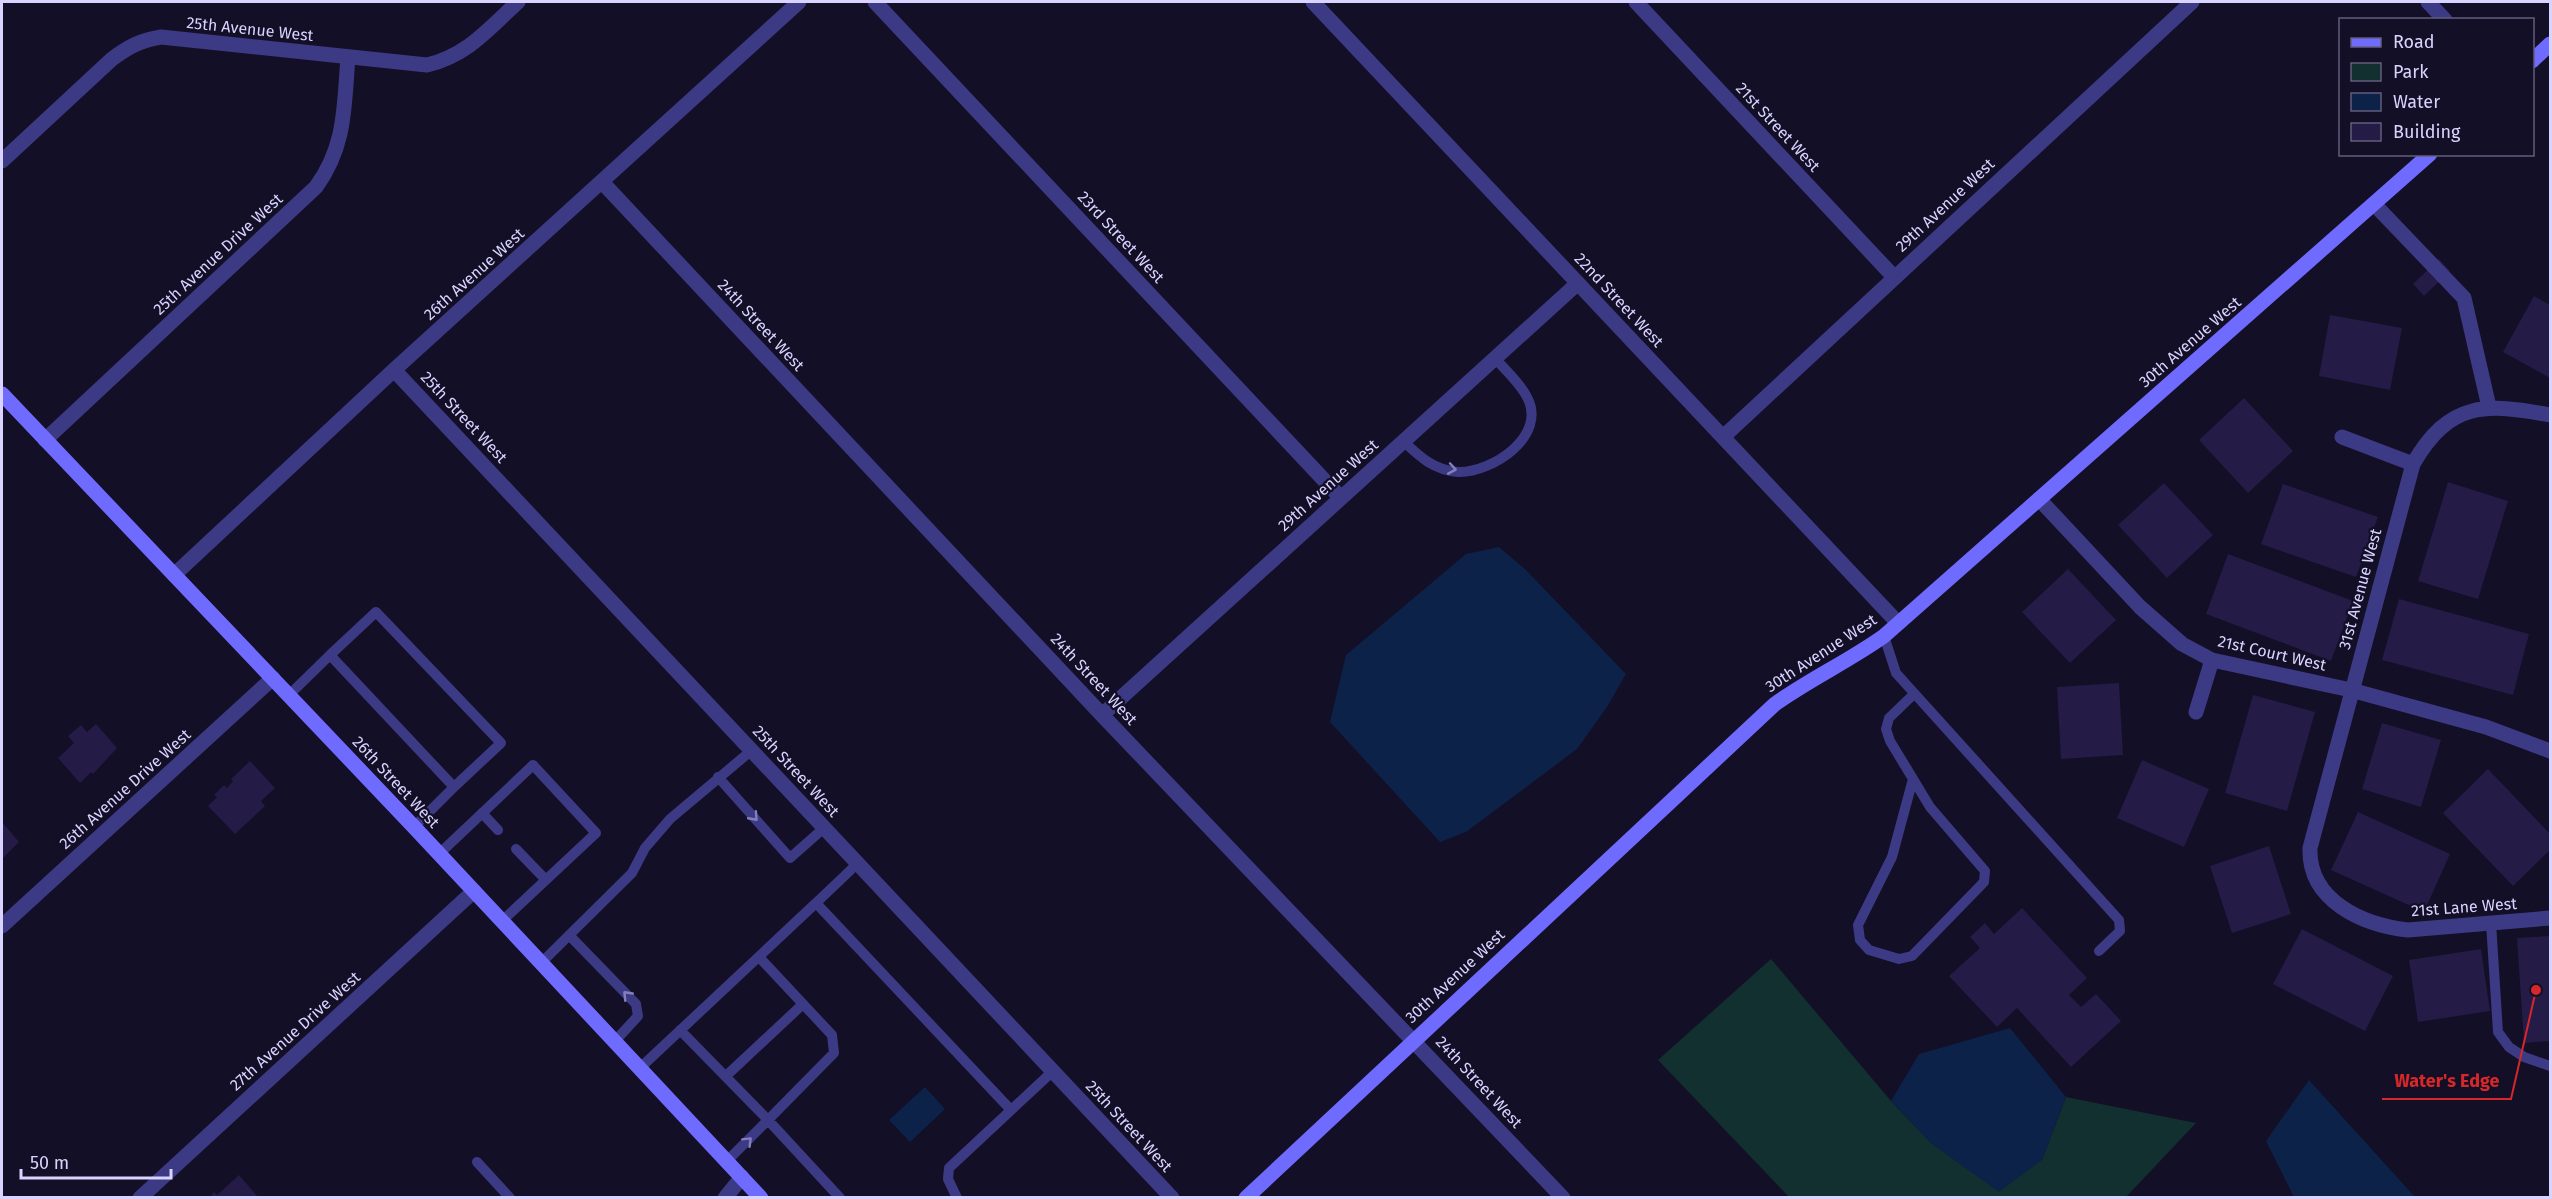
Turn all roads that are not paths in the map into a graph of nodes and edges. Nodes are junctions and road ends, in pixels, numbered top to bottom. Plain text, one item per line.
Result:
1 (518, 2) edge
2 (799, 2) edge
3 (875, 2) edge
4 (1313, 2) edge
5 (1636, 2) edge
6 (2192, 2) edge
7 (2428, 2) edge
8 (2443, 18) edge
9 (2550, 44) edge
10 (348, 57) junction
11 (2534, 59) edge
12 (2428, 156) edge
13 (2, 161) edge
14 (602, 182) junction
15 (2374, 204) junction
16 (1894, 277) junction
17 (1578, 283) junction
18 (1495, 358) junction
19 (394, 370) junction
20 (2, 394) edge
21 (2489, 407) junction
22 (2550, 415) edge
23 (1723, 437) junction
24 (2342, 437) dead end
25 (45, 440) junction
26 (1403, 441) junction
27 (2413, 465) junction
28 (1340, 497) junction
29 (2039, 499) junction
30 (174, 575) junction
31 (1898, 623) junction
32 (1884, 636) junction
33 (330, 656) junction
34 (2212, 660) junction
35 (273, 678) junction
36 (2351, 690) junction
37 (1914, 694) junction
38 (289, 695) junction
39 (2196, 712) dead end
40 (1102, 715) junction
41 (752, 750) junction
42 (2550, 751) edge
43 (718, 777) junction
44 (1913, 779) junction
45 (454, 787) junction
46 (482, 813) junction
47 (414, 827) junction
48 (824, 828) junction
49 (498, 830) dead end
50 (516, 849) dead end
51 (439, 854) junction
52 (858, 863) junction
53 (546, 880) junction
54 (2319, 888) joint
55 (474, 891) junction
56 (816, 903) junction
57 (2550, 918) edge
58 (502, 921) junction
59 (2492, 923) junction
60 (2, 926) edge
61 (569, 935) junction
62 (2099, 951) dead end
63 (759, 957) junction
64 (542, 963) junction
65 (803, 1004) junction
66 (680, 1030) junction
67 (1413, 1039) junction
68 (615, 1041) junction
69 (2550, 1066) edge
70 (640, 1068) junction
71 (1053, 1071) junction
72 (726, 1076) junction
73 (1011, 1110) junction
74 (768, 1120) junction
75 (727, 1161) junction
76 (477, 1162) dead end
77 (742, 1177) junction
78 (140, 1197) edge
79 (510, 1197) edge
80 (725, 1197) edge
81 (761, 1197) edge
82 (840, 1197) edge
83 (957, 1197) edge
84 (1172, 1197) edge
85 (1246, 1197) edge
86 (1563, 1197) edge

1 - 10 street, 25th Avenue West
2 - 14 street, 26th Avenue West
3 - 28 street, 23rd Street West
4 - 17 street, 22nd Street West
5 - 16 street, 21st Street West
6 - 16 street, 29th Avenue West
7 - 8 street
9 - 11 street
10 - 13 street, 25th Avenue West
10 - 25 street, 25th Avenue Drive West
12 - 15 street, 30th Avenue West
14 - 19 street, 26th Avenue West
14 - 40 street, 24th Street West
15 - 21 street
15 - 29 street, 30th Avenue West
16 - 23 street, 29th Avenue West
17 - 18 street, 29th Avenue West
17 - 23 street, 22nd Street West
18 - 26 street, 29th Avenue West
26 -> 18 lane
19 - 30 street, 26th Avenue West
19 - 41 street, 25th Street West
20 - 25 street, 26th Street West
21 - 22 street
21 - 27 street, 31st Avenue West
23 - 31 street, 22nd Street West
24 - 27 street
25 - 30 street, 26th Street West
26 - 28 street, 29th Avenue West
27 - 36 street, 31st Avenue West
28 - 40 street, 29th Avenue West
29 - 31 street, 30th Avenue West
29 - 34 street, 21st Court West
30 - 35 street, 26th Street West
31 - 32 street, 30th Avenue West
32 - 37 lane
32 - 67 street, 30th Avenue West
33 - 38 lane
33 - 45 lane
33 - 45 lane
34 - 36 street, 21st Court West
34 - 39 street
35 - 38 street, 26th Street West
35 - 60 street, 26th Avenue Drive West
36 - 42 street, 21st Court West
36 - 54 street, 31st Avenue West
37 - 44 lane
37 - 62 lane
38 - 47 street, 26th Street West
40 - 67 street, 24th Street West
41 - 43 lane
41 - 48 street, 25th Street West
43 -> 48 lane
43 - 61 lane
44 - 44 lane
45 - 47 lane
46 - 49 lane
46 - 51 lane
46 - 53 lane
47 - 51 street, 26th Street West
48 - 52 street, 25th Street West
50 - 53 lane
51 - 55 street, 26th Street West
52 - 56 lane
52 - 71 street, 25th Street West
53 - 58 lane
54 - 59 street, 21st Lane West
55 - 58 street, 26th Street West
55 - 78 street, 27th Avenue Drive West
56 - 63 lane
56 - 73 lane
57 - 59 street, 21st Lane West
58 - 64 street, 26th Street West
59 - 69 lane
61 - 64 lane
68 -> 61 lane
63 - 65 lane
63 - 66 lane
64 - 68 street, 26th Street West
65 - 72 lane
65 - 74 lane
66 - 70 lane
66 - 72 lane
67 - 85 street, 30th Avenue West
67 - 86 street, 24th Street West
68 - 70 street, 26th Street West
70 - 75 street, 26th Street West
71 - 73 lane
71 - 84 street, 25th Street West
72 - 74 lane
73 - 83 lane
75 -> 74 lane
74 - 82 lane
75 - 77 street, 26th Street West
76 - 79 lane
77 - 80 street
77 - 81 street, 26th Street West

